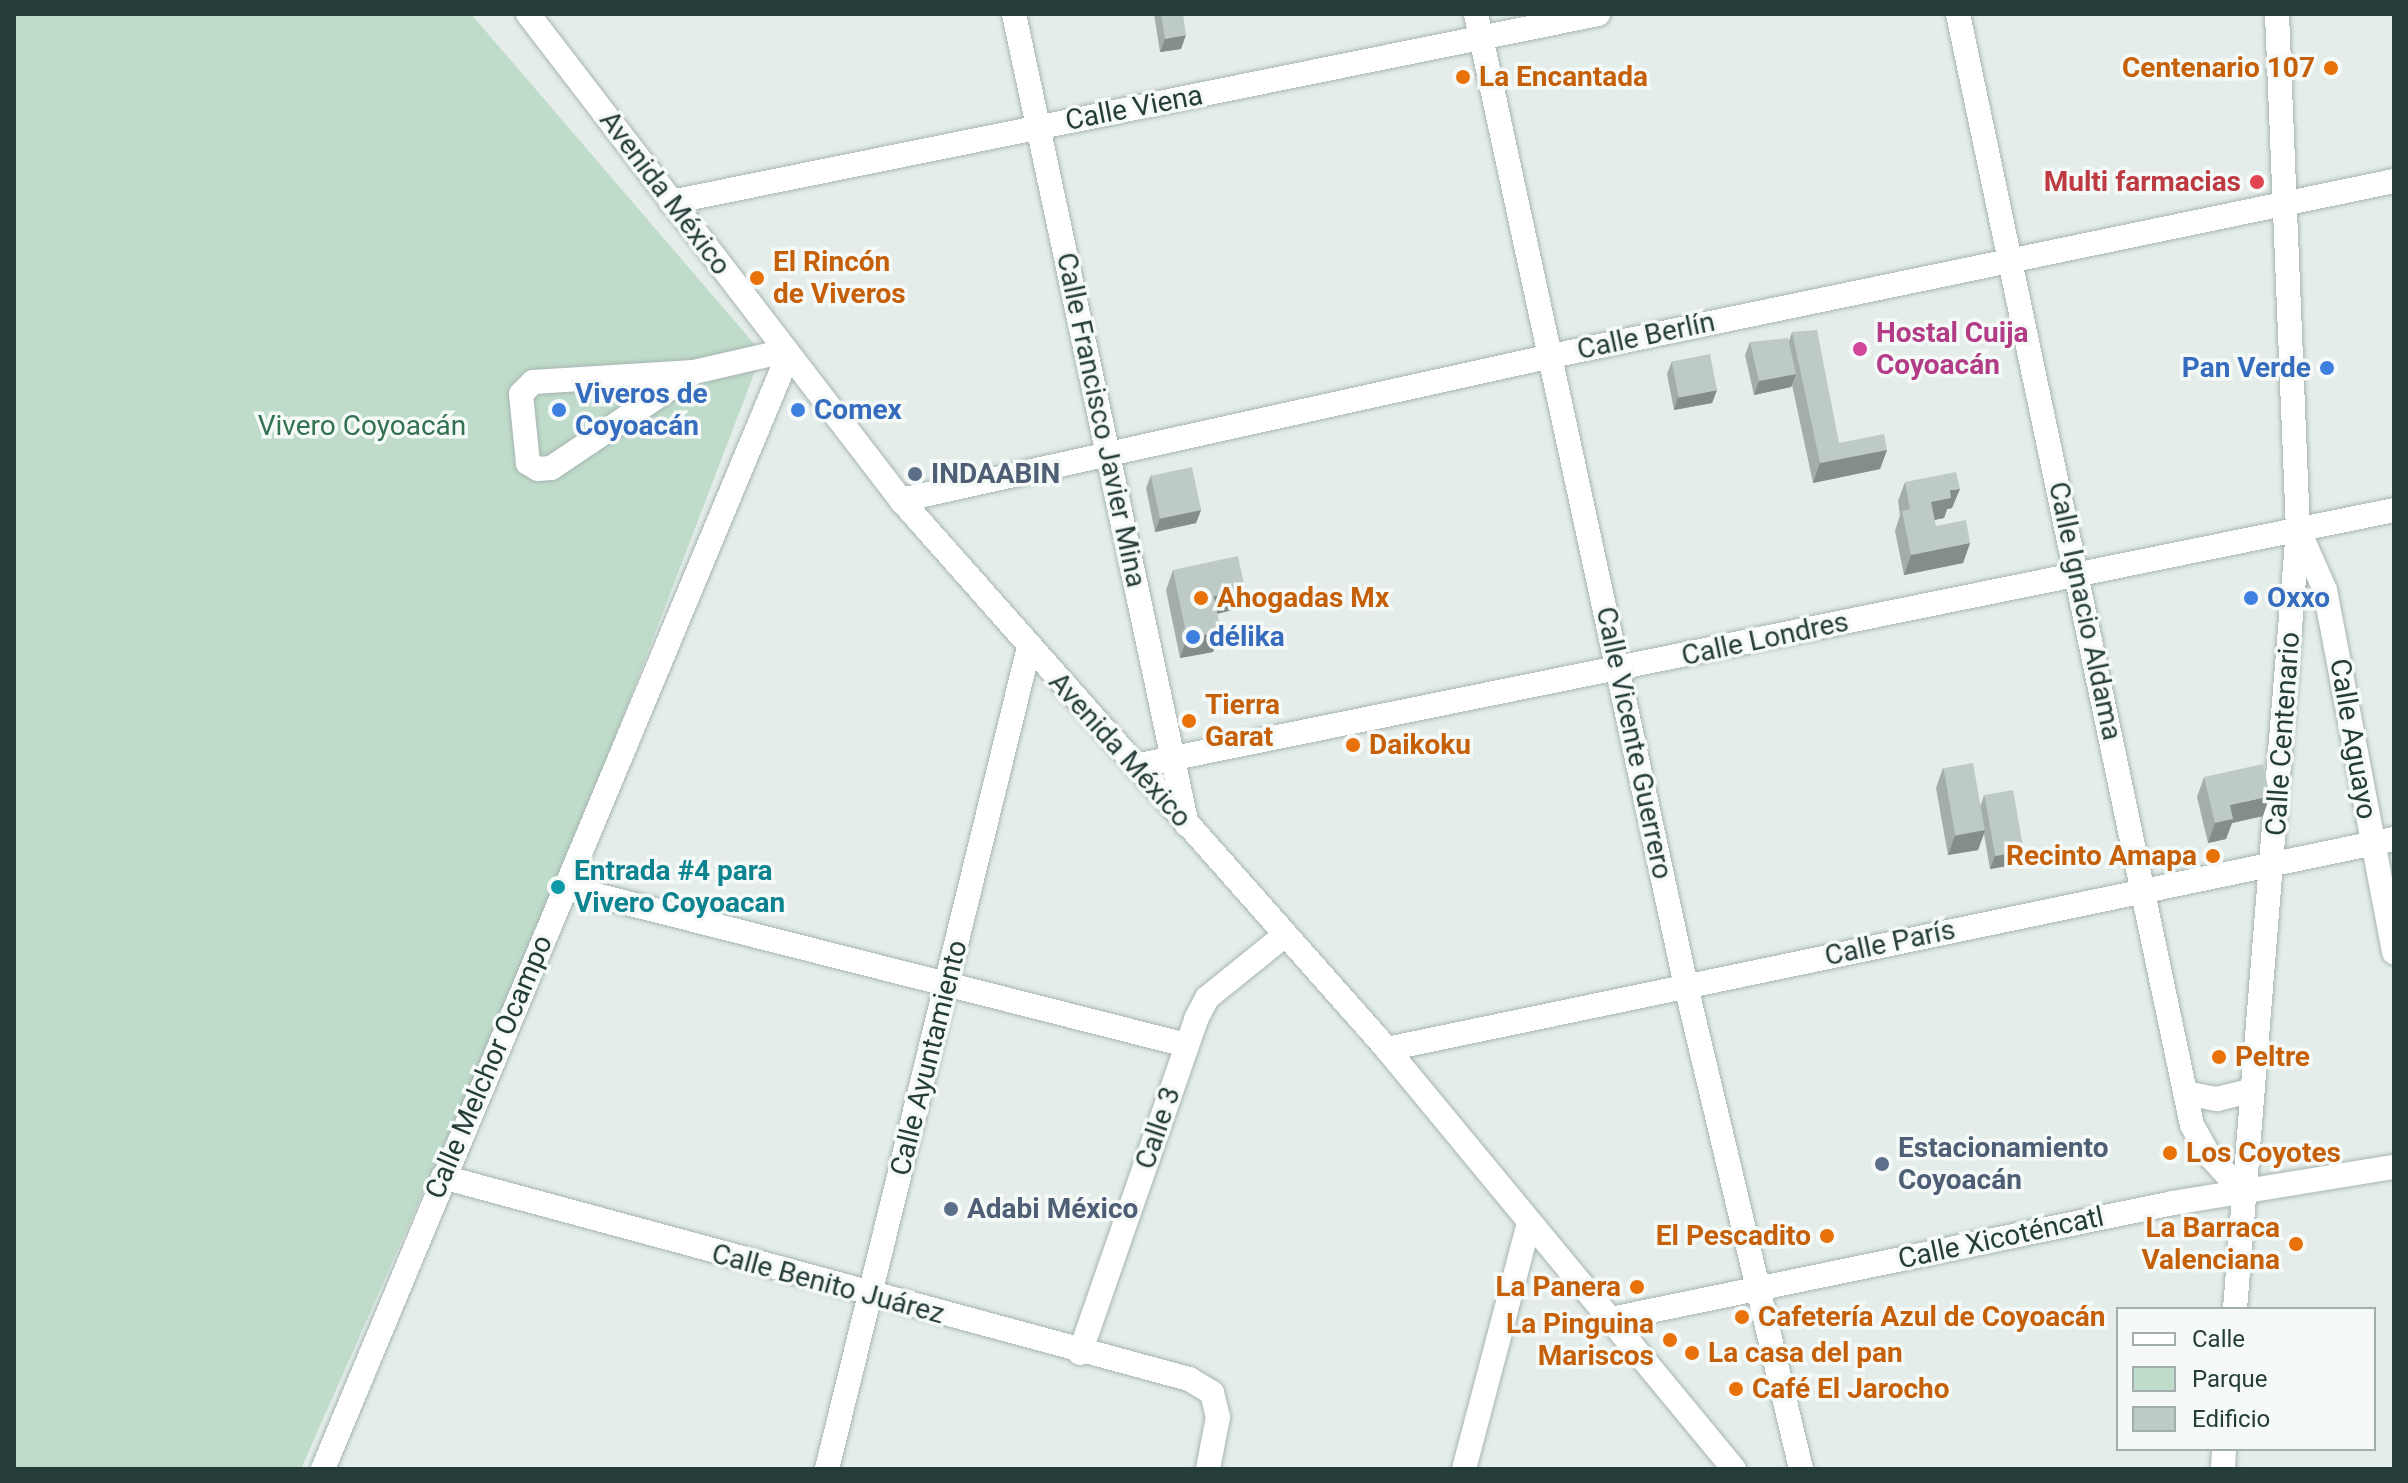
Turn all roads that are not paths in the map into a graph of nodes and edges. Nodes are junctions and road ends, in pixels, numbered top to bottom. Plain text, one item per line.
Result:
1 (528, 14) edge
2 (1014, 14) edge
3 (1598, 14) edge
4 (1958, 14) edge
5 (2277, 14) edge
6 (1479, 26) edge
7 (1038, 127) junction
8 (2394, 181) edge
9 (671, 202) junction
10 (2284, 203) junction
11 (2009, 260) junction
12 (787, 354) junction
13 (1547, 357) junction
14 (694, 372) junction
15 (1107, 454) junction
16 (901, 500) junction
17 (2394, 510) edge
18 (2298, 530) junction
19 (2079, 573) junction
20 (1029, 647) junction
21 (1620, 670) junction
22 (1176, 759) junction
23 (1135, 766) junction
24 (1187, 826) junction
25 (2383, 841) edge
26 (2273, 864) junction
27 (564, 887) junction
28 (2141, 891) junction
29 (1285, 935) junction
30 (2394, 953) edge
31 (948, 983) junction
32 (1686, 986) junction
33 (1186, 1045) junction
34 (1387, 1049) junction
35 (2250, 1091) junction
36 (2185, 1093) junction
37 (2394, 1167) edge
38 (443, 1177) junction
39 (2243, 1192) junction
40 (1529, 1223) junction
41 (1756, 1289) junction
42 (869, 1296) junction
43 (2235, 1307) edge
44 (1611, 1319) junction
45 (1080, 1353) junction
46 (323, 1469) edge
47 (827, 1469) edge
48 (1208, 1469) edge
49 (1464, 1469) edge
50 (1734, 1469) edge
51 (1801, 1469) edge

1 - 9 street, Avenida México
2 - 7 street, Calle Francisco Javier Mina
3 - 6 street, Calle Viena
4 - 11 street, Calle Ignacio Aldama
5 - 10 street, Calle Centenario
6 - 7 street, Calle Viena
6 - 13 street, Calle Vicente Guerrero
7 - 9 street, Calle Viena
7 - 15 street, Calle Francisco Javier Mina
8 - 10 street, Calle Berlín
9 - 12 street, Avenida México
10 - 11 street, Calle Berlín
10 - 18 street, Calle Centenario
11 - 13 street, Calle Berlín
11 - 19 street, Calle Ignacio Aldama
12 - 14 street
12 - 16 street, Avenida México
12 - 27 street, Calle Melchor Ocampo
13 - 15 street, Calle Berlín
13 - 21 street, Calle Vicente Guerrero
14 - 14 street
15 - 16 street, Calle Berlín
15 - 22 street, Calle Francisco Javier Mina
16 - 20 street, Avenida México
17 - 18 street, Calle Londres
18 - 19 street, Calle Londres
18 - 25 street, Calle Aguayo
18 - 26 street, Calle Centenario
19 - 21 street, Calle Londres
19 - 28 street, Calle Ignacio Aldama
20 - 23 street, Avenida México
20 - 31 street, Calle Ayuntamiento
21 - 22 street, Calle Londres
21 - 32 street, Calle Vicente Guerrero
22 - 23 street, Calle Londres
22 - 24 street, Calle Francisco Javier Mina
23 - 24 street, Avenida México
24 - 29 street, Avenida México
25 - 26 street, Calle París
25 - 30 street, Calle Aguayo
26 - 28 street, Calle París
26 - 35 street, Calle Centenario
27 - 31 street
27 - 38 street, Calle Melchor Ocampo
28 - 32 street, Calle París
28 - 36 street, Calle Ignacio Aldama
29 - 33 street, Calle 3
29 - 34 street, Avenida México
31 - 33 street
31 - 42 street, Calle Ayuntamiento
32 - 34 street, Calle París
32 - 41 street, Calle Vicente Guerrero
33 - 45 street, Calle 3
34 - 40 street, Avenida México
35 - 36 street
35 - 39 street, Calle Centenario
36 - 39 street, Calle Ignacio Aldama
37 - 39 street, Calle Xicoténcatl
38 - 42 street, Calle Benito Juárez
38 - 46 street, Calle Melchor Ocampo
39 - 41 street, Calle Xicoténcatl
39 - 43 street, Calle Centenario
40 - 44 street, Avenida México
40 - 49 street
41 - 44 street, Calle Xicoténcatl
41 - 51 street, Calle Vicente Guerrero
42 - 45 street, Calle Benito Juárez
42 - 47 street, Calle Ayuntamiento
44 - 50 street, Avenida México
45 - 48 street, Calle Benito Juárez

